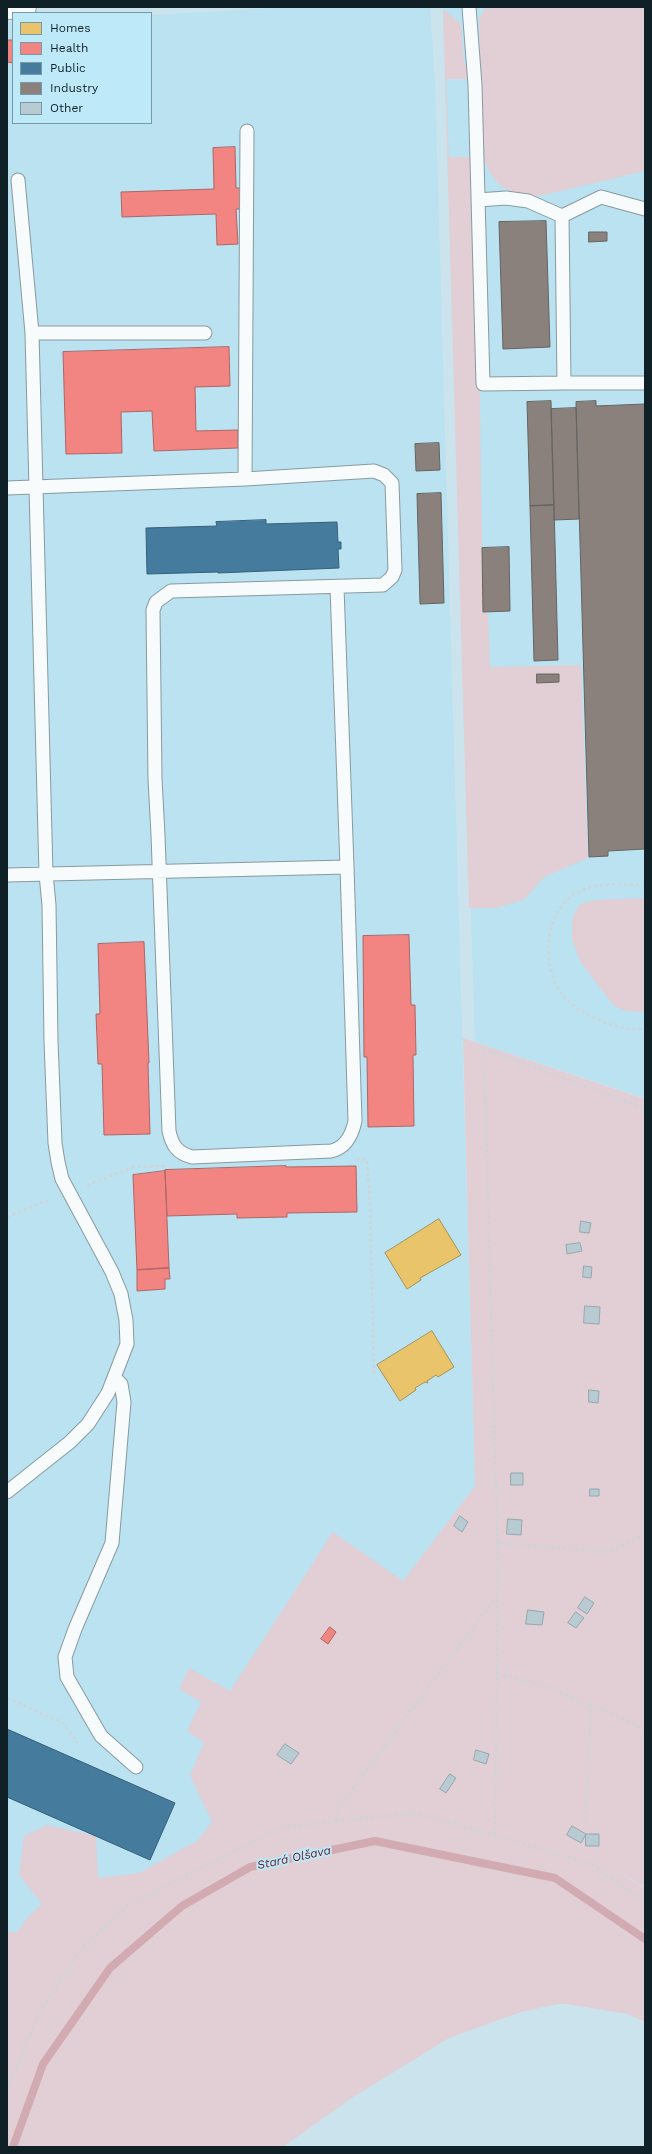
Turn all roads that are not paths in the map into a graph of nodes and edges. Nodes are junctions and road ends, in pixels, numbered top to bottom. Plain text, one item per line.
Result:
1 (25, 7) edge
2 (469, 7) edge
3 (7, 8) edge
4 (247, 131) dead end
5 (18, 180) dead end
6 (478, 200) junction
7 (645, 208) edge
8 (562, 216) junction
9 (32, 333) junction
10 (205, 333) dead end
11 (564, 383) junction
12 (645, 383) edge
13 (245, 479) junction
14 (37, 487) junction
15 (7, 488) edge
16 (337, 587) junction
17 (347, 867) junction
18 (159, 871) junction
19 (46, 874) junction
20 (7, 875) edge
21 (115, 1378) junction
22 (7, 1492) edge
23 (136, 1767) dead end

1 - 3 street
2 - 6 lane
4 - 13 lane
5 - 9 lane
6 - 8 lane
6 - 11 lane
7 - 8 lane
8 - 11 lane
9 - 10 lane
9 - 14 lane
11 - 12 lane
13 - 14 lane
13 - 16 lane
14 - 15 lane
14 - 19 lane
16 - 17 lane
16 - 18 lane
17 - 18 lane
17 - 18 lane
18 - 19 lane
19 - 20 lane
19 - 21 lane
21 - 22 lane
21 - 23 lane

